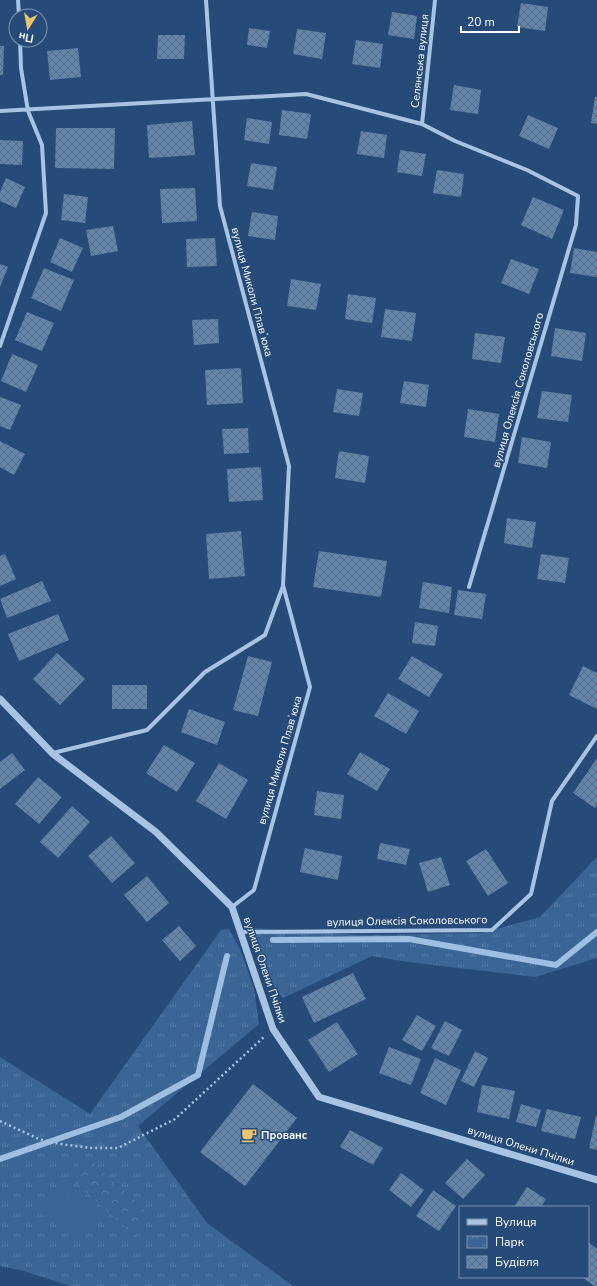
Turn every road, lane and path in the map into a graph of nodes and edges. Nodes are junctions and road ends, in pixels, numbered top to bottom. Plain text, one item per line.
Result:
1 (206, 0) edge
2 (435, 0) edge
3 (20, 48) edge
4 (213, 100) junction
5 (0, 111) edge
6 (28, 111) junction
7 (422, 124) junction
8 (0, 346) edge
9 (283, 585) junction
10 (469, 587) dead end
11 (0, 700) edge
12 (597, 736) edge
13 (53, 754) junction
14 (232, 907) junction
15 (240, 932) junction
16 (273, 1029) junction
17 (0, 1121) edge
18 (597, 1180) edge

1 - 4 street, вулиця Миколи Плавʼюка
2 - 7 street, Селянська вулиця
3 - 6 street
4 - 6 street
4 - 7 street
4 - 9 street, вулиця Миколи Плавʼюка
5 - 6 street
6 - 8 street
7 - 10 street, вулиця Олексія Соколовського
9 - 13 street, вулиця Миколи Плавʼюка
9 - 14 street, вулиця Миколи Плавʼюка
11 - 13 street, вулиця Олени Пчілки
12 - 15 street, вулиця Олексія Соколовського
13 - 14 street, вулиця Олени Пчілки
14 - 15 street, вулиця Олени Пчілки
15 - 16 street, вулиця Олени Пчілки
16 - 17 path
16 - 18 street, вулиця Олени Пчілки

